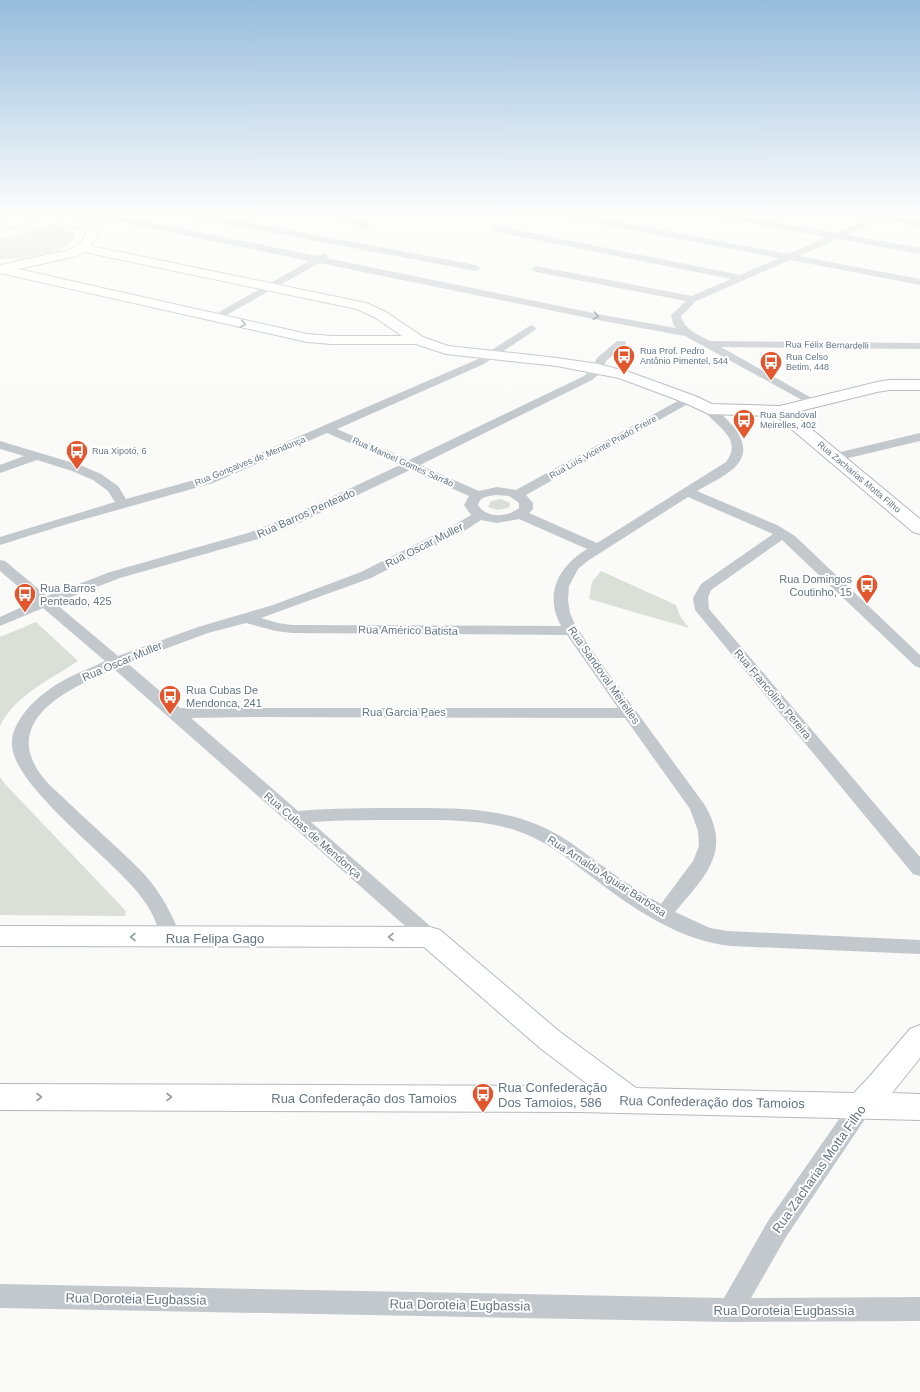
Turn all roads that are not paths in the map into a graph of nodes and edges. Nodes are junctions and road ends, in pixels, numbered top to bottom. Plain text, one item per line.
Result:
1 (39, 278) edge
2 (227, 278) edge
3 (287, 278) edge
4 (412, 278) edge
5 (579, 278) edge
6 (740, 278) edge
7 (900, 278) edge
8 (920, 282) edge
9 (271, 287) junction
10 (693, 299) junction
11 (216, 318) junction
12 (399, 328) junction
13 (532, 328) dead end
14 (688, 333) junction
15 (418, 340) junction
16 (381, 341) junction
17 (621, 342) dead end
18 (711, 344) junction
19 (920, 346) edge
20 (491, 356) junction
21 (598, 369) junction
22 (920, 385) edge
23 (689, 399) junction
24 (813, 403) junction
25 (709, 409) junction
26 (780, 411) junction
27 (328, 429) junction
28 (920, 437) edge
29 (0, 445) edge
30 (37, 456) junction
31 (836, 457) junction
32 (408, 466) junction
33 (0, 469) edge
34 (687, 492) junction
35 (478, 495) junction
36 (517, 495) junction
37 (122, 504) junction
38 (519, 514) junction
39 (480, 515) junction
40 (920, 528) edge
41 (782, 534) junction
42 (0, 541) edge
43 (596, 548) junction
44 (0, 564) edge
45 (46, 602) junction
46 (246, 618) junction
47 (0, 622) edge
48 (572, 631) junction
49 (116, 662) junction
50 (920, 663) edge
51 (176, 713) junction
52 (631, 713) junction
53 (292, 817) junction
54 (920, 869) edge
55 (664, 913) junction
56 (0, 936) edge
57 (430, 937) junction
58 (172, 938) junction
59 (920, 947) edge
60 (920, 1036) edge
61 (0, 1097) edge
62 (630, 1100) junction
63 (861, 1106) junction
64 (920, 1107) edge
65 (0, 1296) edge
66 (920, 1309) edge
67 (731, 1310) junction

1 - 11 street
2 - 9 street
3 - 9 street
4 -> 14 street
5 - 10 street
6 - 10 street
7 - 8 street
9 - 11 street
9 - 12 street
10 - 14 street
11 -> 16 street
12 - 15 street
12 - 16 street
13 - 20 street, Rua Gonçalves de Mendonça
14 - 18 street
15 - 16 street
15 - 20 street
17 - 21 street, Rua Barros Penteado
18 - 19 street, Rua Félix Bernardelli
18 - 24 street
20 - 21 street
20 - 27 street, Rua Gonçalves de Mendonça
21 - 23 street
21 - 32 street, Rua Barros Penteado
22 - 24 street
23 - 25 street
23 - 36 street, Rua Luís Vicente Prado Freire
24 - 26 street
25 - 26 street
25 - 34 street, Rua Sandoval Meirelles
26 - 31 street, Rua Zacharias Motta Filho
27 - 32 street, Rua Manoel Gomes Sarrão
27 - 37 street, Rua Gonçalves de Mendonça
28 - 31 street
29 - 30 street
30 - 33 street
30 - 37 street
31 - 40 street, Rua Zacharias Motta Filho
32 - 35 street, Rua Manoel Gomes Sarrão
32 - 45 street, Rua Barros Penteado
34 - 41 street
34 - 43 street, Rua Sandoval Meirelles
35 - 36 street
35 - 39 street
36 - 38 street
37 - 42 street, Rua Gonçalves de Mendonça
38 - 39 street
38 - 43 street
39 - 46 street, Rua Oscar Muller
41 - 50 street
41 - 54 street, Rua Francolino Pereira
43 - 48 street, Rua Sandoval Meirelles
44 - 45 street, Rua Cubas de Mendonça
45 - 47 street, Rua Barros Penteado
45 - 49 street, Rua Cubas de Mendonça
46 - 48 street, Rua Américo Batista
46 - 49 street, Rua Oscar Muller
48 - 52 street, Rua Sandoval Meirelles
49 - 51 street, Rua Cubas de Mendonça
49 - 58 street, Rua Oscar Muller
51 - 52 street, Rua Garcia Paes
51 - 53 street, Rua Cubas de Mendonça
52 - 55 street, Rua Sandoval Meirelles
53 - 55 street, Rua Arnaldo Aguiar Barbosa
53 - 57 street, Rua Cubas de Mendonça
55 - 59 street, Rua Arnaldo Aguiar Barbosa
58 -> 56 street, Rua Felipa Gago
57 -> 58 street, Rua Felipa Gago
57 - 62 street, Rua Cubas de Mendonça
60 - 63 street, Rua Zacharias Motta Filho
61 -> 62 street, Rua Confederação dos Tamoios
62 - 63 street, Rua Confederação dos Tamoios
63 - 64 street, Rua Confederação dos Tamoios
63 - 67 street, Rua Zacharias Motta Filho
65 - 67 street, Rua Doroteia Eugbassia
66 - 67 street, Rua Doroteia Eugbassia

